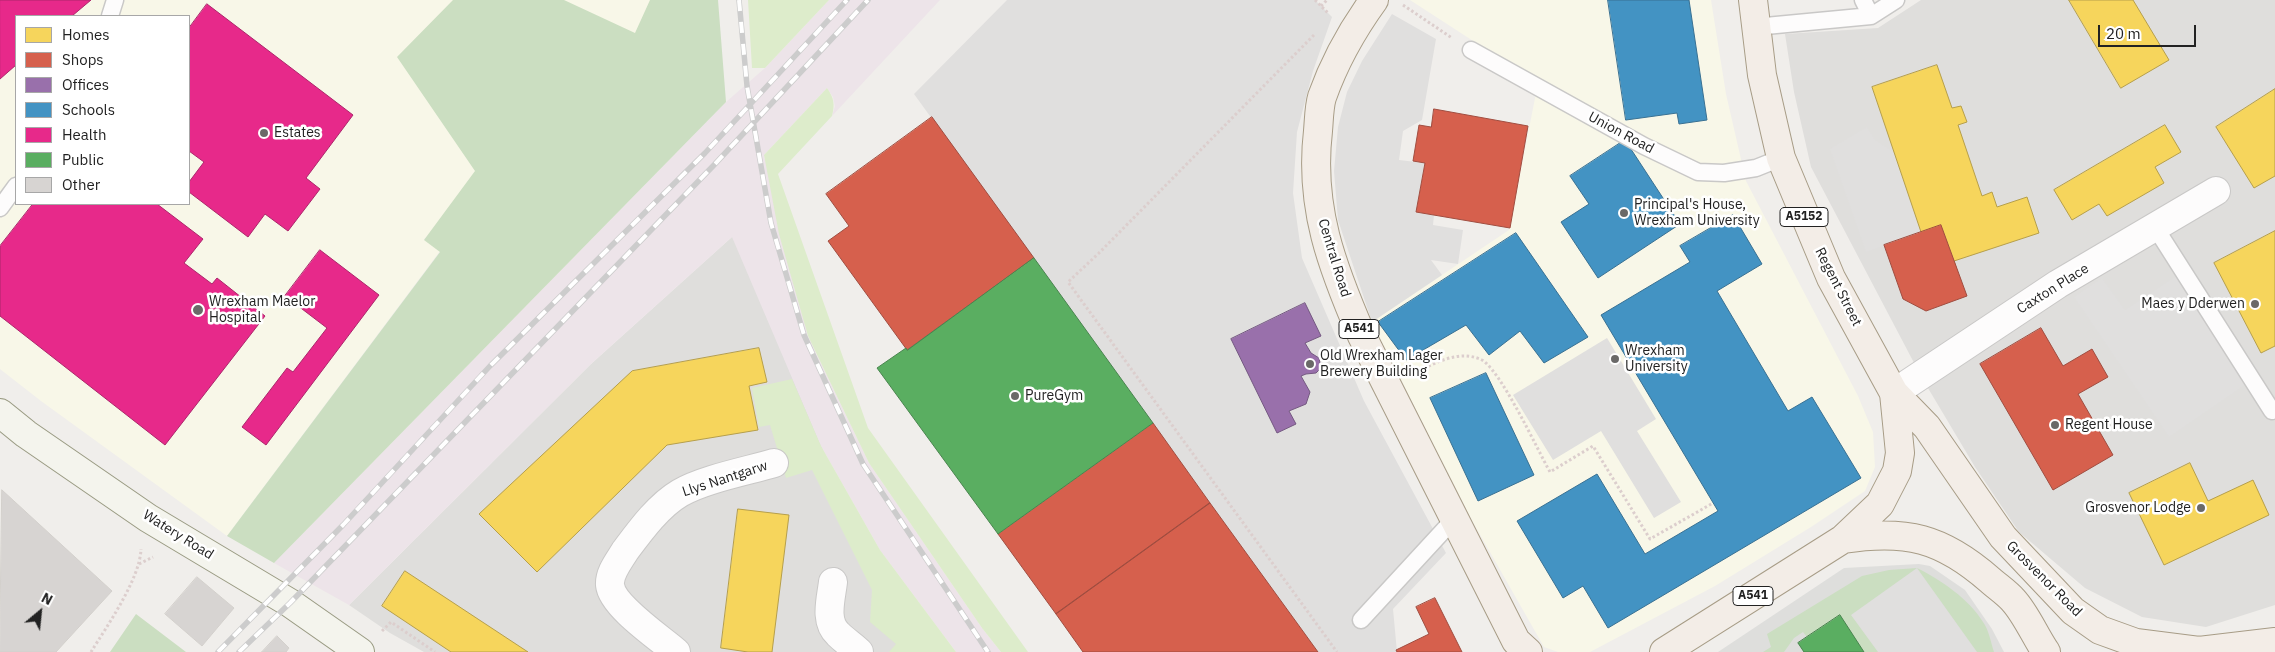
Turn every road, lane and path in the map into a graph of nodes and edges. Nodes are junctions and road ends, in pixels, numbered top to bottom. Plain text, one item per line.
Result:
1 (115, 0) edge
2 (1327, 0) edge
3 (1374, 0) edge
4 (1396, 0) edge
5 (1753, 0) edge
6 (1863, 0) edge
7 (1896, 0) edge
8 (1321, 6) dead end
9 (110, 15) edge
10 (1871, 16) junction
11 (1755, 27) junction
12 (1318, 31) dead end
13 (1471, 50) joint
14 (1781, 158) junction
15 (15, 187) edge
16 (2216, 191) dead end
17 (0, 208) edge
18 (2155, 227) junction
19 (1389, 388) junction
20 (1894, 392) junction
21 (2272, 412) dead end
22 (0, 413) edge
23 (774, 463) dead end
24 (1713, 503) dead end
25 (148, 518) junction
26 (1455, 518) junction
27 (2003, 537) junction
28 (1843, 539) junction
29 (833, 582) dead end
30 (2014, 601) junction
31 (1360, 620) dead end
32 (398, 627) dead end
33 (2275, 643) edge
34 (1520, 648) edge
35 (2198, 651) edge
36 (91, 652) edge
37 (360, 652) edge
38 (435, 652) edge
39 (676, 652) edge
40 (859, 652) edge
41 (1337, 652) edge
42 (1664, 652) edge
43 (2046, 652) edge
44 (2263, 652) edge

1 - 9 lane
2 - 8 path
3 - 19 main road, Central Road / A541
4 - 13 path
5 - 11 main road, Regent Street / A5152
6 - 10 lane
7 - 10 lane
10 - 11 lane
11 - 14 main road, Regent Street / A5152
12 - 41 path
13 - 14 lane, Union Road
14 - 20 main road, Regent Street / A5152
15 - 17 lane
16 - 18 street, Caxton Place
18 - 20 street, Caxton Place
18 - 21 lane
19 - 24 path
19 - 26 main road, Central Road / A541
20 - 27 main road, Regent Street / A5152
20 - 28 main road, A541
22 - 25 street, Watery Road
23 - 39 street, Llys Nantgarw
25 - 36 path
25 - 37 street, Watery Road
26 - 31 lane
26 - 34 main road, Central Road / A541
27 - 30 main road
27 - 35 main road, Grosvenor Road / A5152
28 - 30 main road
28 - 42 main road, A541
29 - 40 street
30 - 43 main road
32 - 38 path
33 - 35 main road, Grosvenor Road / A5152
33 - 44 main road, Grosvenor Road / A5152

